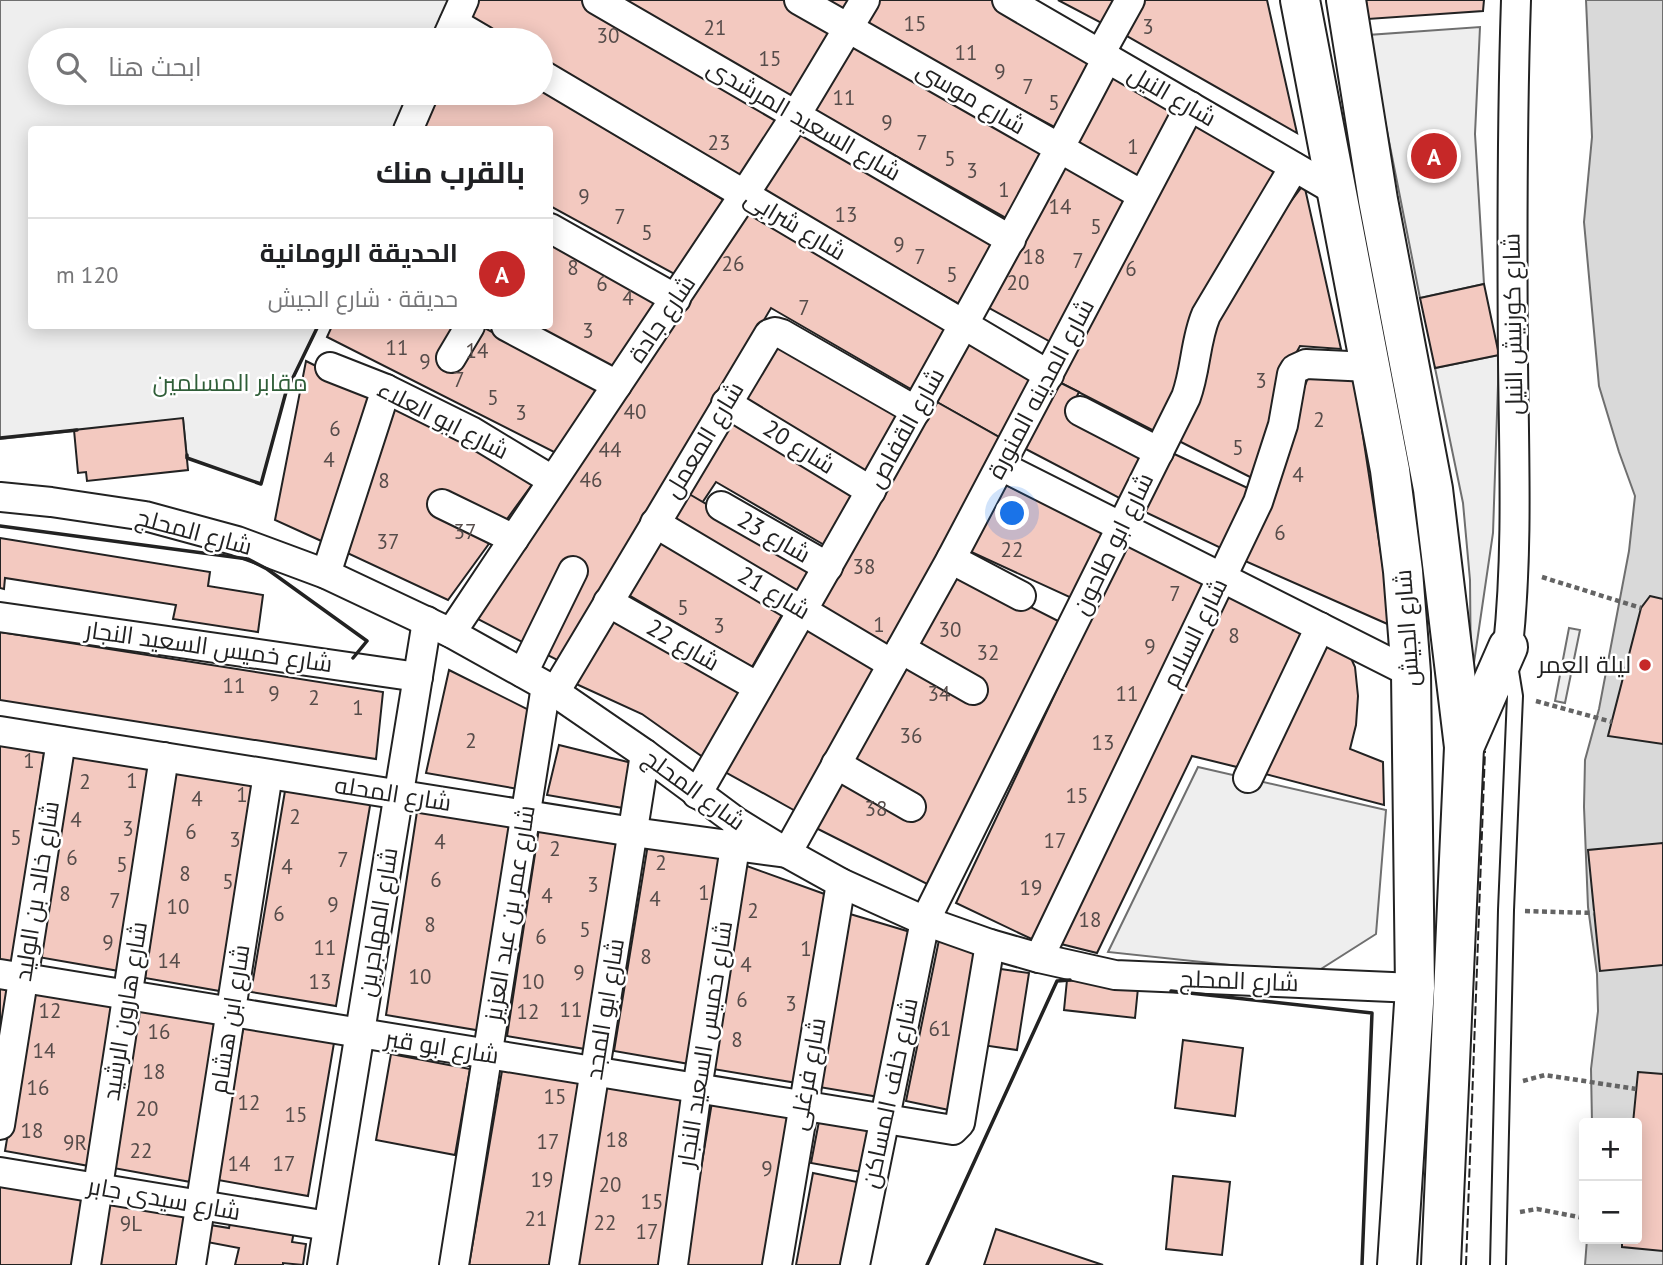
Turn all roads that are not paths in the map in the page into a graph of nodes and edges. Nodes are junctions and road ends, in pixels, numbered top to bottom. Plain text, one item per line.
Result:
1 (597, 0) edge
2 (799, 0) edge
3 (864, 0) edge
4 (1007, 0) edge
5 (1130, 0) edge
6 (1300, 0) edge
7 (1346, 0) edge
8 (1516, 0) edge
9 (849, 28) junction
10 (1104, 56) junction
11 (553, 81) edge
12 (419, 105) edge
13 (1190, 106) junction
14 (796, 116) junction
15 (410, 126) edge
16 (1060, 149) junction
17 (1294, 167) junction
18 (1336, 191) junction
19 (744, 195) junction
20 (1142, 195) junction
21 (553, 230) edge
22 (1011, 240) junction
23 (676, 299) junction
24 (964, 325) junction
25 (468, 329) edge
26 (512, 329) edge
27 (451, 358) dead end
28 (330, 367) dead end
29 (1370, 367) junction
30 (1049, 375) junction
31 (617, 385) junction
32 (386, 389) junction
33 (726, 403) junction
34 (916, 411) junction
35 (1080, 411) dead end
36 (1159, 452) junction
37 (1001, 466) junction
38 (552, 480) junction
39 (871, 491) junction
40 (0, 497) edge
41 (442, 504) dead end
42 (720, 506) dead end
43 (655, 523) junction
44 (1122, 527) junction
45 (514, 539) junction
46 (951, 559) junction
47 (828, 568) junction
48 (573, 571) dead end
49 (326, 574) junction
50 (1222, 577) junction
51 (1021, 596) dead end
52 (608, 602) junction
53 (803, 610) junction
54 (0, 617) edge
55 (439, 627) junction
56 (1321, 627) junction
57 (1507, 647) junction
58 (897, 656) junction
59 (1411, 673) junction
60 (418, 677) junction
61 (541, 684) junction
62 (758, 687) junction
63 (974, 690) dead end
64 (0, 731) edge
65 (61, 741) junction
66 (1464, 747) junction
67 (645, 754) junction
68 (164, 757) junction
69 (836, 764) junction
70 (268, 774) junction
71 (1248, 778) dead end
72 (697, 794) junction
73 (398, 795) junction
74 (911, 807) dead end
75 (526, 815) junction
76 (633, 832) junction
77 (737, 835) junction
78 (787, 853) junction
79 (841, 883) junction
80 (925, 921) junction
81 (990, 943) junction
82 (1039, 958) junction
83 (12, 976) edge
84 (1415, 988) junction
85 (127, 995) junction
86 (231, 1012) junction
87 (360, 1033) junction
88 (488, 1054) junction
89 (5, 1060) edge
90 (594, 1072) junction
91 (697, 1089) junction
92 (802, 1106) junction
93 (884, 1120) junction
94 (0, 1125) edge
95 (0, 1172) edge
96 (97, 1188) junction
97 (200, 1205) junction
98 (328, 1226) junction
99 (86, 1265) edge
100 (191, 1265) edge
101 (322, 1265) edge
102 (454, 1265) edge
103 (564, 1265) edge
104 (673, 1265) edge
105 (777, 1265) edge
106 (855, 1265) edge
107 (1397, 1265) edge
108 (1441, 1265) edge
109 (1498, 1265) edge

1 - 14 street, شارع السعيد المرشدى
2 - 9 street, شارع موسى
3 - 9 street, شارع جادة
4 - 10 street, شارع النيل
5 - 10 street, شارع القفاص
6 - 18 main road, شارع الجيش
7 - 66 main road, شارع الجيش
8 - 57 street, شارع كورنيش النيل
9 - 14 street, شارع جادة
9 - 16 street, شارع موسى
10 - 13 street, شارع النيل
10 - 16 street, شارع القفاص
11 - 19 street, شارع شرابى
12 - 15 street
13 - 17 street, شارع النيل
13 - 20 street, شارع المدينه المنورة
14 - 19 street, شارع جادة
14 - 22 street, شارع السعيد المرشدى
16 - 20 street, شارع موسى
16 - 22 street, شارع القفاص
17 - 18 street, شارع النيل
17 - 36 street, شارع ابو طاحون
18 - 29 main road, شارع الجيش
19 - 23 street, شارع جادة
19 - 24 street, شارع شرابى
20 - 30 street, شارع المدينه المنورة
21 - 23 street
22 - 24 street, شارع القفاص
23 - 31 street, شارع جادة
24 - 30 street, شارع شرابى
24 - 34 street, شارع القفاص
25 - 27 street
26 - 31 street
28 - 32 street, شارع ابو العلاء
29 - 50 street, شارع السلام
29 - 59 main road, شارع الجيش
30 - 37 street, شارع المدينه المنورة
31 - 38 street, شارع جادة
32 - 38 street, شارع ابو العلاء
32 - 49 street
33 - 34 street, شارع المعمل
33 - 39 street, شارع 20
33 - 43 street, شارع المعمل
34 - 39 street, شارع القفاص
35 - 36 street
36 - 44 street, شارع ابو طاحون
37 - 44 street
37 - 46 street, شارع المدينه المنورة
38 - 45 street, شارع جادة
39 - 47 street, شارع القفاص
40 - 49 street, شارع المحلج
41 - 45 street
42 - 47 street, شارع 23
43 - 52 street, شارع المعمل
43 - 53 street, شارع 21
44 - 50 street
44 - 80 street, شارع ابو طاحون
45 - 55 street, شارع جادة
46 - 51 street
46 - 58 street, شارع المدينه المنورة
47 - 53 street, شارع القفاص
48 - 61 street
49 - 55 street, شارع المحلج
50 - 56 street
50 - 82 street, شارع السلام
52 - 61 street, شارع المعمل
52 - 62 street, شارع 22
53 - 58 street, شارع 21
53 - 62 street, شارع القفاص
54 - 60 street, شارع خميس السعيد النجار
55 - 60 street, شارع المهاجرين
55 - 61 street, شارع المحلج
56 - 59 street
56 - 71 street
57 - 66 main road
57 - 109 lane
58 - 63 street, شارع 21
58 - 69 street, شارع المدينه المنورة
59 - 84 main road, شارع الجيش
60 - 73 street, شارع المهاجرين
61 - 67 street, شارع المحلج
61 - 75 street, شارع عمر بن عبد العزيز
62 - 72 street, شارع القفاص
64 - 65 street, شارع المحله
65 - 68 street, شارع المحله
65 - 83 street, شارع خالد بن الوليد
66 - 108 main road, شارع الجيش
67 - 72 street, شارع المحلج
67 - 76 street, شارع ابو المجد
68 - 70 street, شارع المحله
68 - 85 street, شارع هارون الرشيد
69 - 74 street
69 - 78 street, شارع المدينه المنورة
70 - 73 street, شارع المحله
70 - 86 street, شارع ابن هشام
72 - 77 street, شارع المحلج
73 - 75 street, شارع المحله
73 - 87 street, شارع المهاجرين
75 - 76 street, شارع المحله
75 - 88 street, شارع عمر بن عبد العزيز
76 - 77 street, شارع المحله
76 - 90 street, شارع ابو المجد
77 - 78 street, شارع المحلج
77 - 91 street, شارع خميس السعيد النجار
78 - 79 street, شارع المحلج
79 - 80 street, شارع المحلج
79 - 92 street, شارع فرغلى
80 - 81 street, شارع المحلج
80 - 93 street, شارع خلف المساكن
81 - 82 street, شارع المحلج
81 - 93 street, شارع ابو قير
82 - 84 street, شارع المحلج
83 - 85 street, شارع ابو قير
83 - 89 street, شارع خالد بن الوليد
84 - 107 main road, شارع الجيش
85 - 86 street, شارع ابو قير
85 - 96 street, شارع هارون الرشيد
86 - 87 street, شارع ابو قير
86 - 97 street, شارع ابن هشام
87 - 88 street, شارع ابو قير
87 - 98 street, شارع المهاجرين
88 - 90 street, شارع ابو قير
88 - 102 street, شارع عمر بن عبد العزيز
89 - 94 street, شارع خالد بن الوليد
90 - 91 street, شارع ابو قير
90 - 103 street, شارع ابو المجد
91 - 92 street, شارع ابو قير
91 - 104 street, شارع خميس السعيد النجار
92 - 93 street, شارع ابو قير
92 - 105 street, شارع فرغلى
93 - 106 street, شارع خلف المساكن
95 - 96 street, شارع سيدى جابر
96 - 97 street, شارع سيدى جابر
96 - 99 street, شارع هارون الرشيد
97 - 98 street, شارع سيدى جابر
97 - 100 street, شارع ابن هشام
98 - 101 street, شارع المهاجرين

